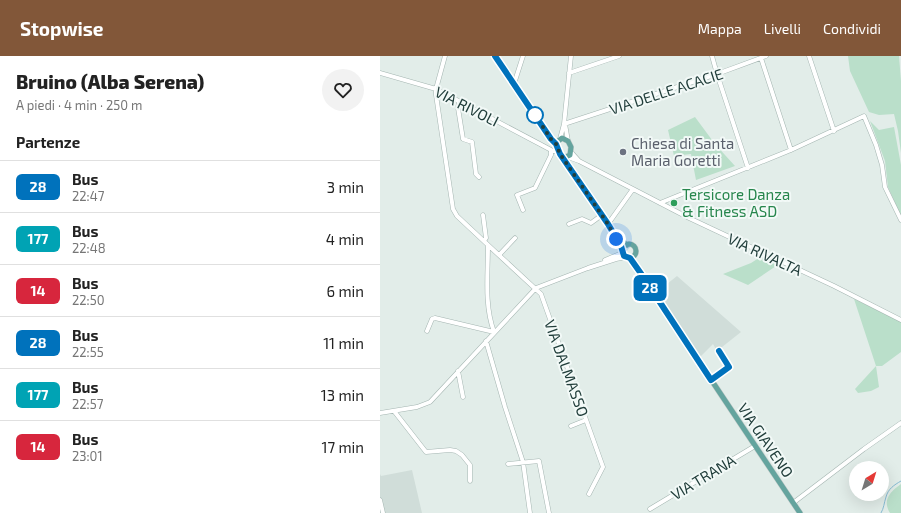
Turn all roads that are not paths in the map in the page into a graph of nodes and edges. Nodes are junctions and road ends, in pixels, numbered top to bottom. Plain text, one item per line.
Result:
1 (445, 56) edge
2 (495, 56) edge
3 (523, 56) edge
4 (571, 56) edge
5 (619, 56) edge
6 (712, 56) edge
7 (766, 56) edge
8 (809, 56) edge
9 (760, 58) junction
10 (380, 73) edge
11 (569, 73) junction
12 (717, 74) junction
13 (514, 84) junction
14 (436, 89) junction
15 (459, 102) junction
16 (564, 124) junction
17 (834, 131) junction
18 (558, 141) junction
19 (568, 142) junction
20 (550, 150) junction
21 (791, 150) junction
22 (560, 154) junction
23 (569, 154) junction
24 (748, 168) junction
25 (575, 174) junction
26 (479, 177) dead end
27 (633, 189) junction
28 (660, 203) junction
29 (523, 210) dead end
30 (483, 215) dead end
31 (602, 215) junction
32 (901, 220) edge
33 (569, 224) dead end
34 (608, 224) junction
35 (515, 238) dead end
36 (484, 241) junction
37 (488, 245) junction
38 (627, 245) junction
39 (499, 255) junction
40 (627, 255) junction
41 (536, 288) junction
42 (901, 320) edge
43 (427, 331) dead end
44 (494, 332) junction
45 (486, 341) junction
46 (719, 351) dead end
47 (458, 371) junction
48 (711, 380) junction
49 (463, 397) dead end
50 (394, 411) junction
51 (380, 413) edge
52 (586, 420) junction
53 (901, 423) edge
54 (571, 426) dead end
55 (755, 446) junction
56 (523, 462) junction
57 (508, 464) dead end
58 (470, 481) dead end
59 (590, 494) dead end
60 (380, 500) edge
61 (793, 503) junction
62 (650, 509) dead end
63 (383, 513) edge
64 (530, 513) edge
65 (549, 513) edge
66 (800, 513) edge

1 - 14 street
2 - 13 main road
3 - 13 street
4 - 11 street
5 - 11 street
6 - 12 street
7 - 9 street, VIA DELLE ACACIE
8 - 17 street
9 - 12 street, VIA DELLE ACACIE
9 - 21 street
10 - 14 street, VIA RIVOLI
11 - 16 street
12 - 16 street, VIA DELLE ACACIE
12 - 24 street
13 - 18 main road
14 - 15 street, VIA RIVOLI
14 - 36 street, VIA DALMASSO
15 - 20 street, VIA RIVOLI
15 - 26 street
16 - 18 street
16 - 19 street
17 - 21 street
17 - 32 street
18 - 19 main road
18 - 20 street
18 - 22 main road
19 - 23 main road
20 - 22 street, VIA RIVOLI
20 - 29 street
21 - 24 street
22 - 23 main road
22 - 25 main road
23 - 25 main road
23 - 27 street, VIA RIVALTA
24 - 28 street
25 - 31 main road
27 - 28 street, VIA RIVALTA
27 - 34 street
28 - 42 street, VIA RIVALTA
30 - 36 street
31 - 33 street
31 - 34 main road
34 - 38 main road
34 - 40 main road
35 - 39 street
36 - 37 street, VIA DALMASSO
37 - 39 street, VIA DALMASSO
37 - 44 street
38 - 40 main road
38 - 40 main road
39 - 41 street, VIA DALMASSO
40 - 41 street
40 - 48 main road, VIA GIAVENO
41 - 44 street
41 - 52 street, VIA DALMASSO
43 - 44 street
44 - 45 street
45 - 47 street
45 - 56 street
46 - 48 street
47 - 49 street
47 - 50 street
48 - 55 main road, VIA GIAVENO
50 - 51 street
50 - 58 street
52 - 54 street
52 - 59 street, VIA DALMASSO
53 - 61 street
55 - 61 main road, VIA GIAVENO
55 - 62 street, VIA TRANA
56 - 57 street
56 - 64 street
56 - 65 street
60 - 63 street
61 - 66 main road, VIA GIAVENO

